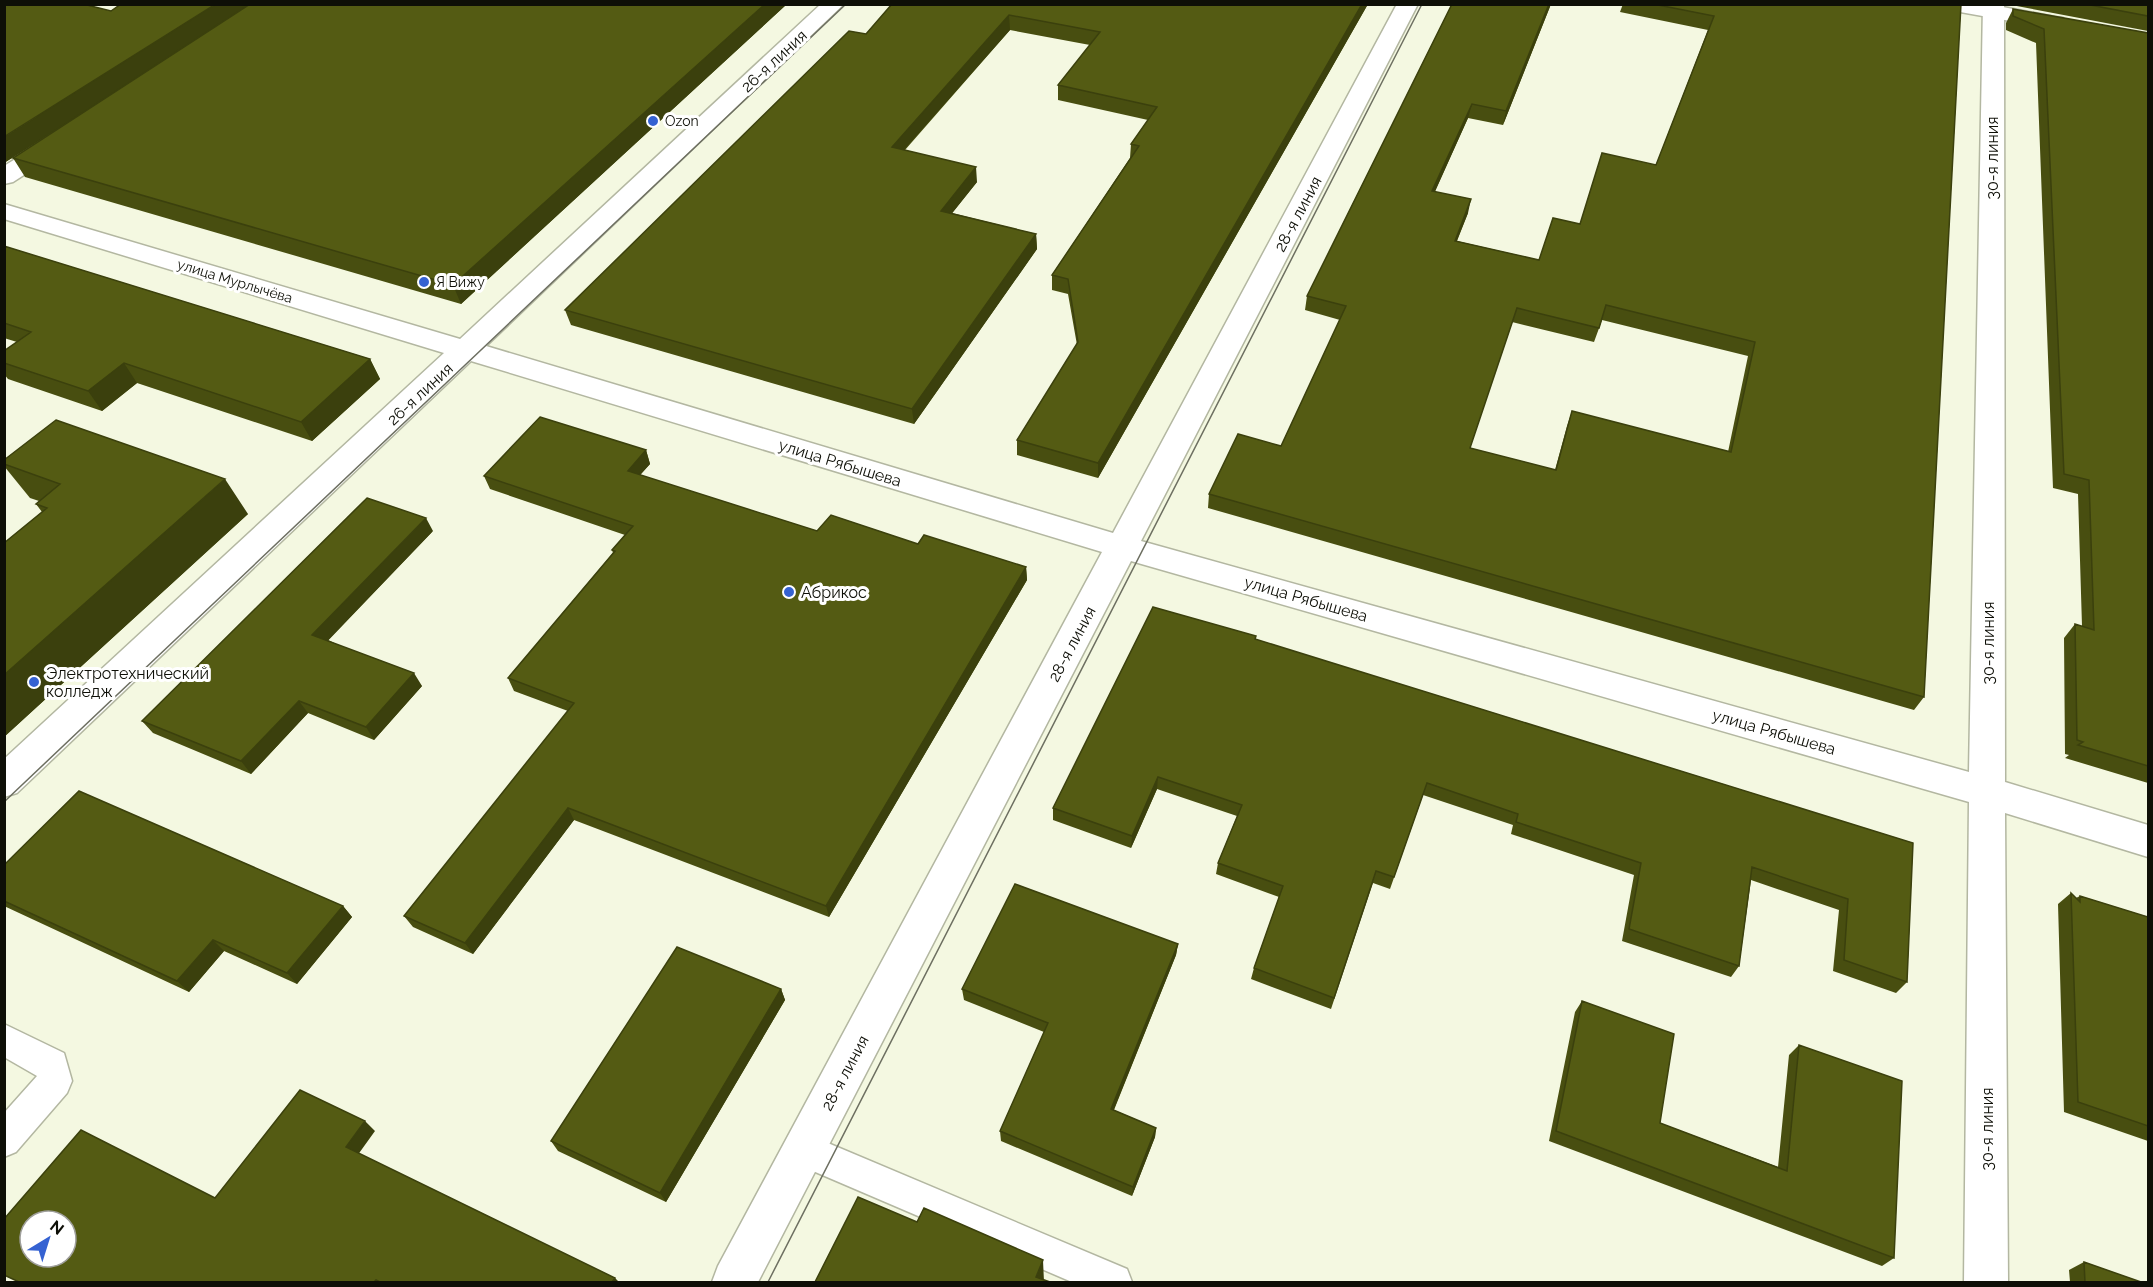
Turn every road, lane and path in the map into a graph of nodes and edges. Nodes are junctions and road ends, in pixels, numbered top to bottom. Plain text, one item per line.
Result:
1 (834, 4) edge
2 (1408, 4) edge
3 (1949, 4) edge
4 (1994, 8) edge
5 (2071, 26) edge
6 (74, 133) edge
7 (4, 177) edge
8 (4, 211) edge
9 (466, 351) junction
10 (1122, 548) junction
11 (4, 782) edge
12 (1987, 792) junction
13 (2148, 841) edge
14 (4, 1040) edge
15 (4, 1140) edge
16 (804, 1150) junction
17 (734, 1282) edge
18 (1114, 1282) edge
19 (1986, 1282) edge

1 - 9 street, 26-я линия
2 - 10 street, 28-я линия
3 - 4 street
4 - 5 street
4 - 12 street, 30-я линия
6 - 7 street
8 - 9 street, улица Мурлычёва
9 - 10 street, улица Рябышева
9 - 11 street, 26-я линия
10 - 12 street, улица Рябышева
10 - 16 street, 28-я линия
12 - 13 street, улица Рябышева
12 - 19 street, 30-я линия
14 - 15 lane
16 - 17 street, 28-я линия
16 - 18 lane

